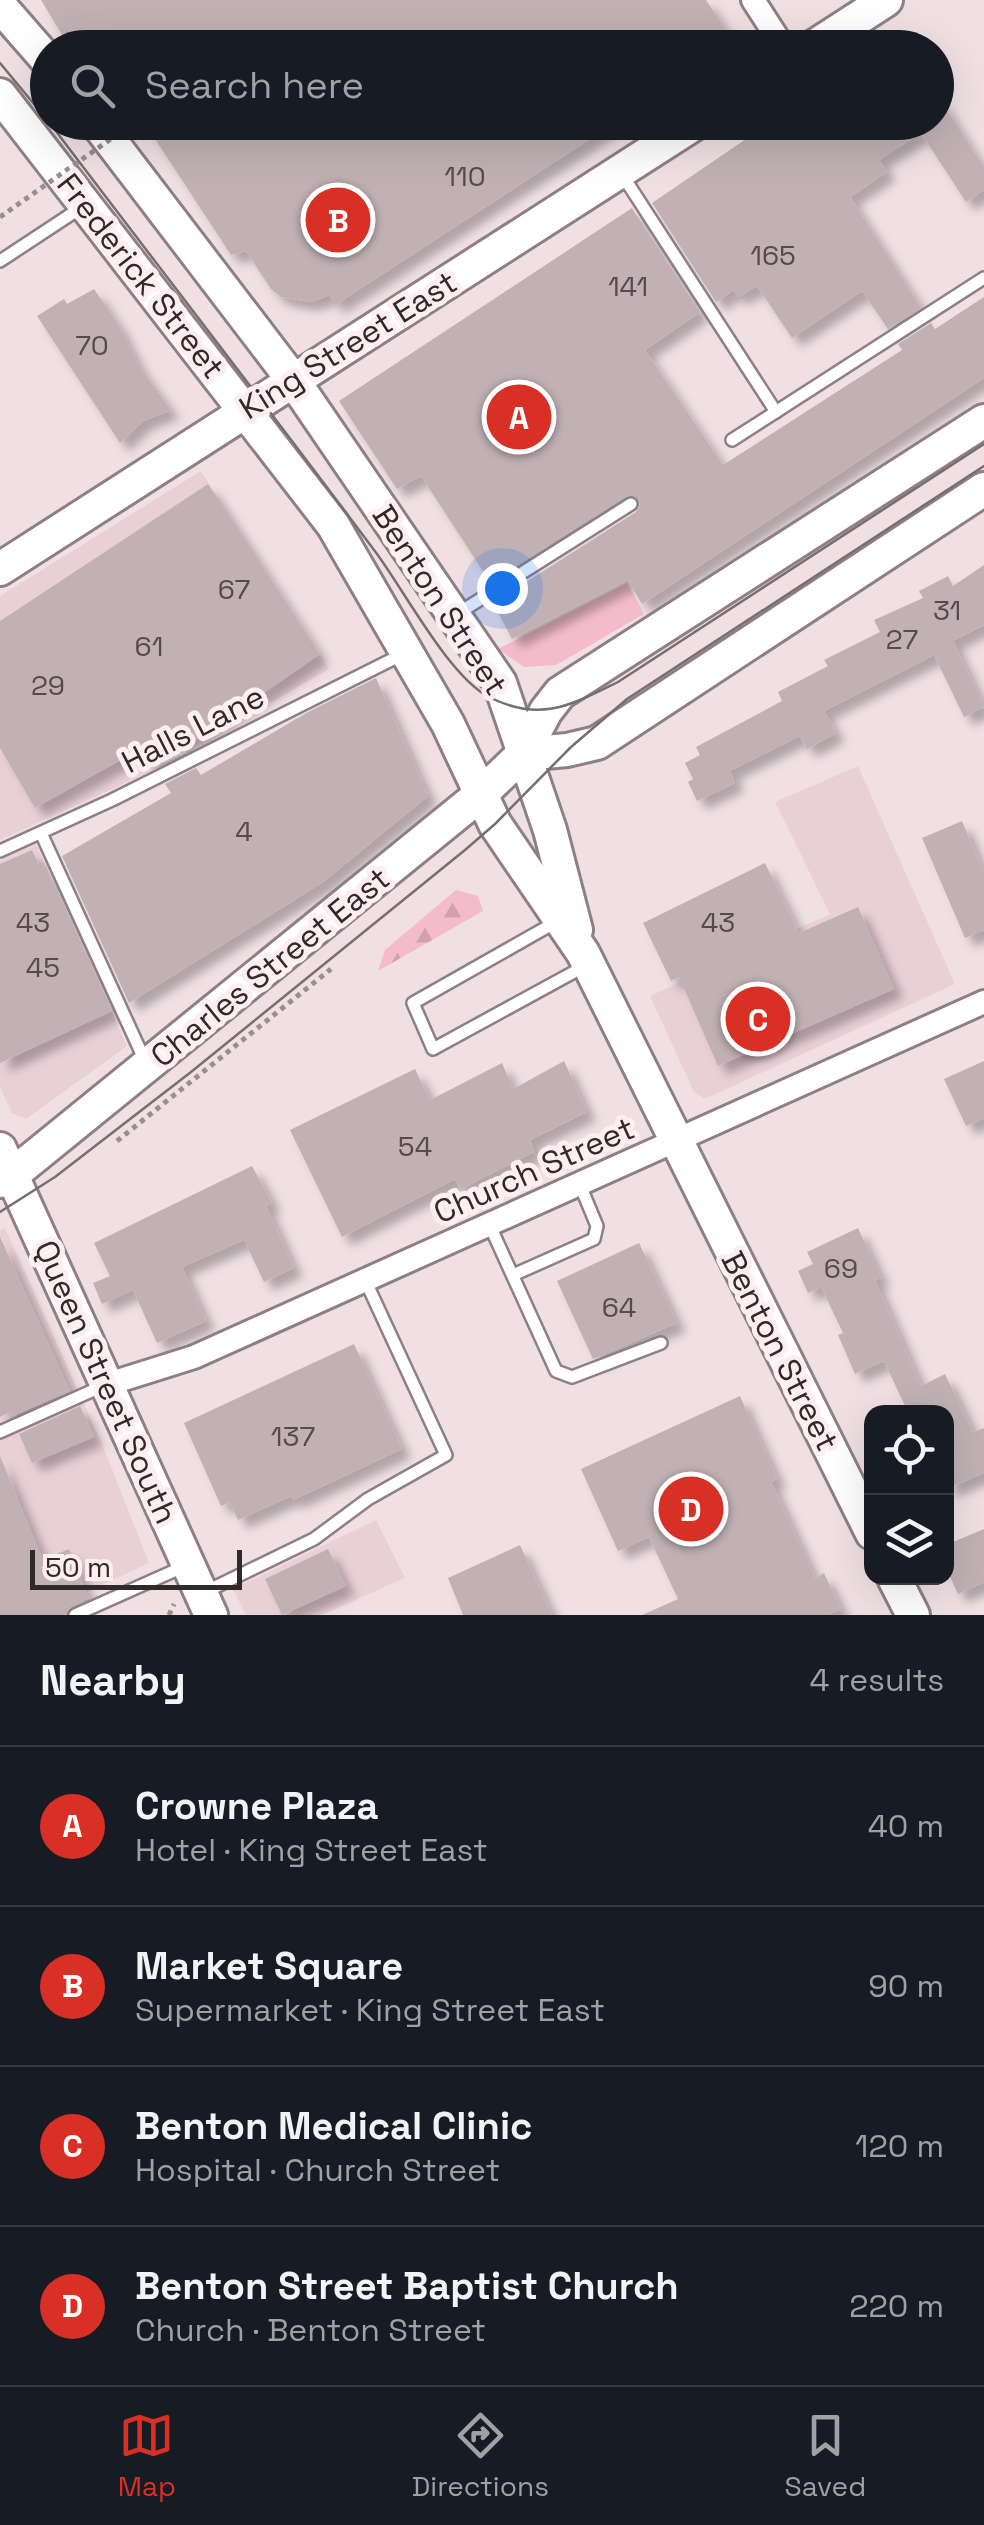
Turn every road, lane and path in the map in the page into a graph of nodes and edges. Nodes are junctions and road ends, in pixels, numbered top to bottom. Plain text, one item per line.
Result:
1 (754, 0) edge
2 (886, 0) edge
3 (0, 6) edge
4 (773, 30) edge
5 (840, 30) edge
6 (30, 40) edge
7 (0, 95) edge
8 (30, 133) edge
9 (35, 140) edge
10 (109, 140) edge
11 (110, 140) edge
12 (669, 140) edge
13 (620, 172) junction
14 (86, 205) junction
15 (0, 217) edge
16 (0, 261) edge
17 (984, 278) edge
18 (293, 380) junction
19 (245, 410) junction
20 (776, 412) junction
21 (984, 421) edge
22 (732, 440) dead end
23 (984, 488) edge
24 (631, 504) dead end
25 (0, 569) edge
26 (453, 616) junction
27 (408, 651) junction
28 (500, 683) junction
29 (560, 693) junction
30 (523, 754) junction
31 (480, 795) junction
32 (41, 833) junction
33 (0, 851) edge
34 (560, 920) junction
35 (585, 959) junction
36 (332, 969) dead end
37 (984, 1002) edge
38 (147, 1066) junction
39 (117, 1141) dead end
40 (675, 1143) junction
41 (4, 1168) edge
42 (580, 1186) junction
43 (490, 1226) junction
44 (512, 1276) junction
45 (366, 1282) junction
46 (661, 1343) dead end
47 (105, 1386) junction
48 (0, 1432) edge
49 (864, 1517) edge
50 (898, 1585) edge
51 (200, 1591) edge
52 (75, 1615) edge
53 (913, 1615) edge

1 - 4 street
2 - 5 main road
3 - 6 main road
7 - 8 main road, Frederick Street
9 - 14 main road, Frederick Street
10 - 15 path, bridge
11 - 18 main road, Frederick Street
12 - 13 main road, King Street East
13 - 18 main road, King Street East
13 - 20 lane
14 - 16 lane
14 - 19 main road, Frederick Street
17 - 20 lane
18 - 19 main road, King Street East
18 - 26 main road, Benton Street
19 - 25 main road, King Street East
19 - 27 main road, Benton Street
20 - 22 lane
21 - 29 main road, Charles Street East
23 - 30 main road
24 - 26 lane
26 - 28 main road, Benton Street
27 - 31 main road, Benton Street
27 - 32 lane, Halls Lane
28 - 29 main road
28 - 30 main road, Benton Street
29 - 30 main road, Charles Street East
30 - 31 main road, Charles Street East
30 - 35 main road, Benton Street
31 - 34 main road, Benton Street
31 - 38 main road, Charles Street East
32 - 33 lane, Halls Lane
32 - 38 lane
34 - 35 main road, Benton Street
34 - 35 lane
35 - 40 main road, Benton Street
36 - 39 path
37 - 40 street, Church Street
38 - 41 main road, Charles Street East
40 - 42 street, Church Street
40 - 49 main road, Benton Street
41 - 47 main road, Queen Street South
42 - 43 street, Church Street
42 - 44 lane
43 - 44 lane
43 - 45 street, Church Street
44 - 46 lane
45 - 47 street, Church Street
45 - 51 lane
47 - 48 lane
47 - 51 main road, Queen Street South
50 - 53 main road
51 - 52 lane

